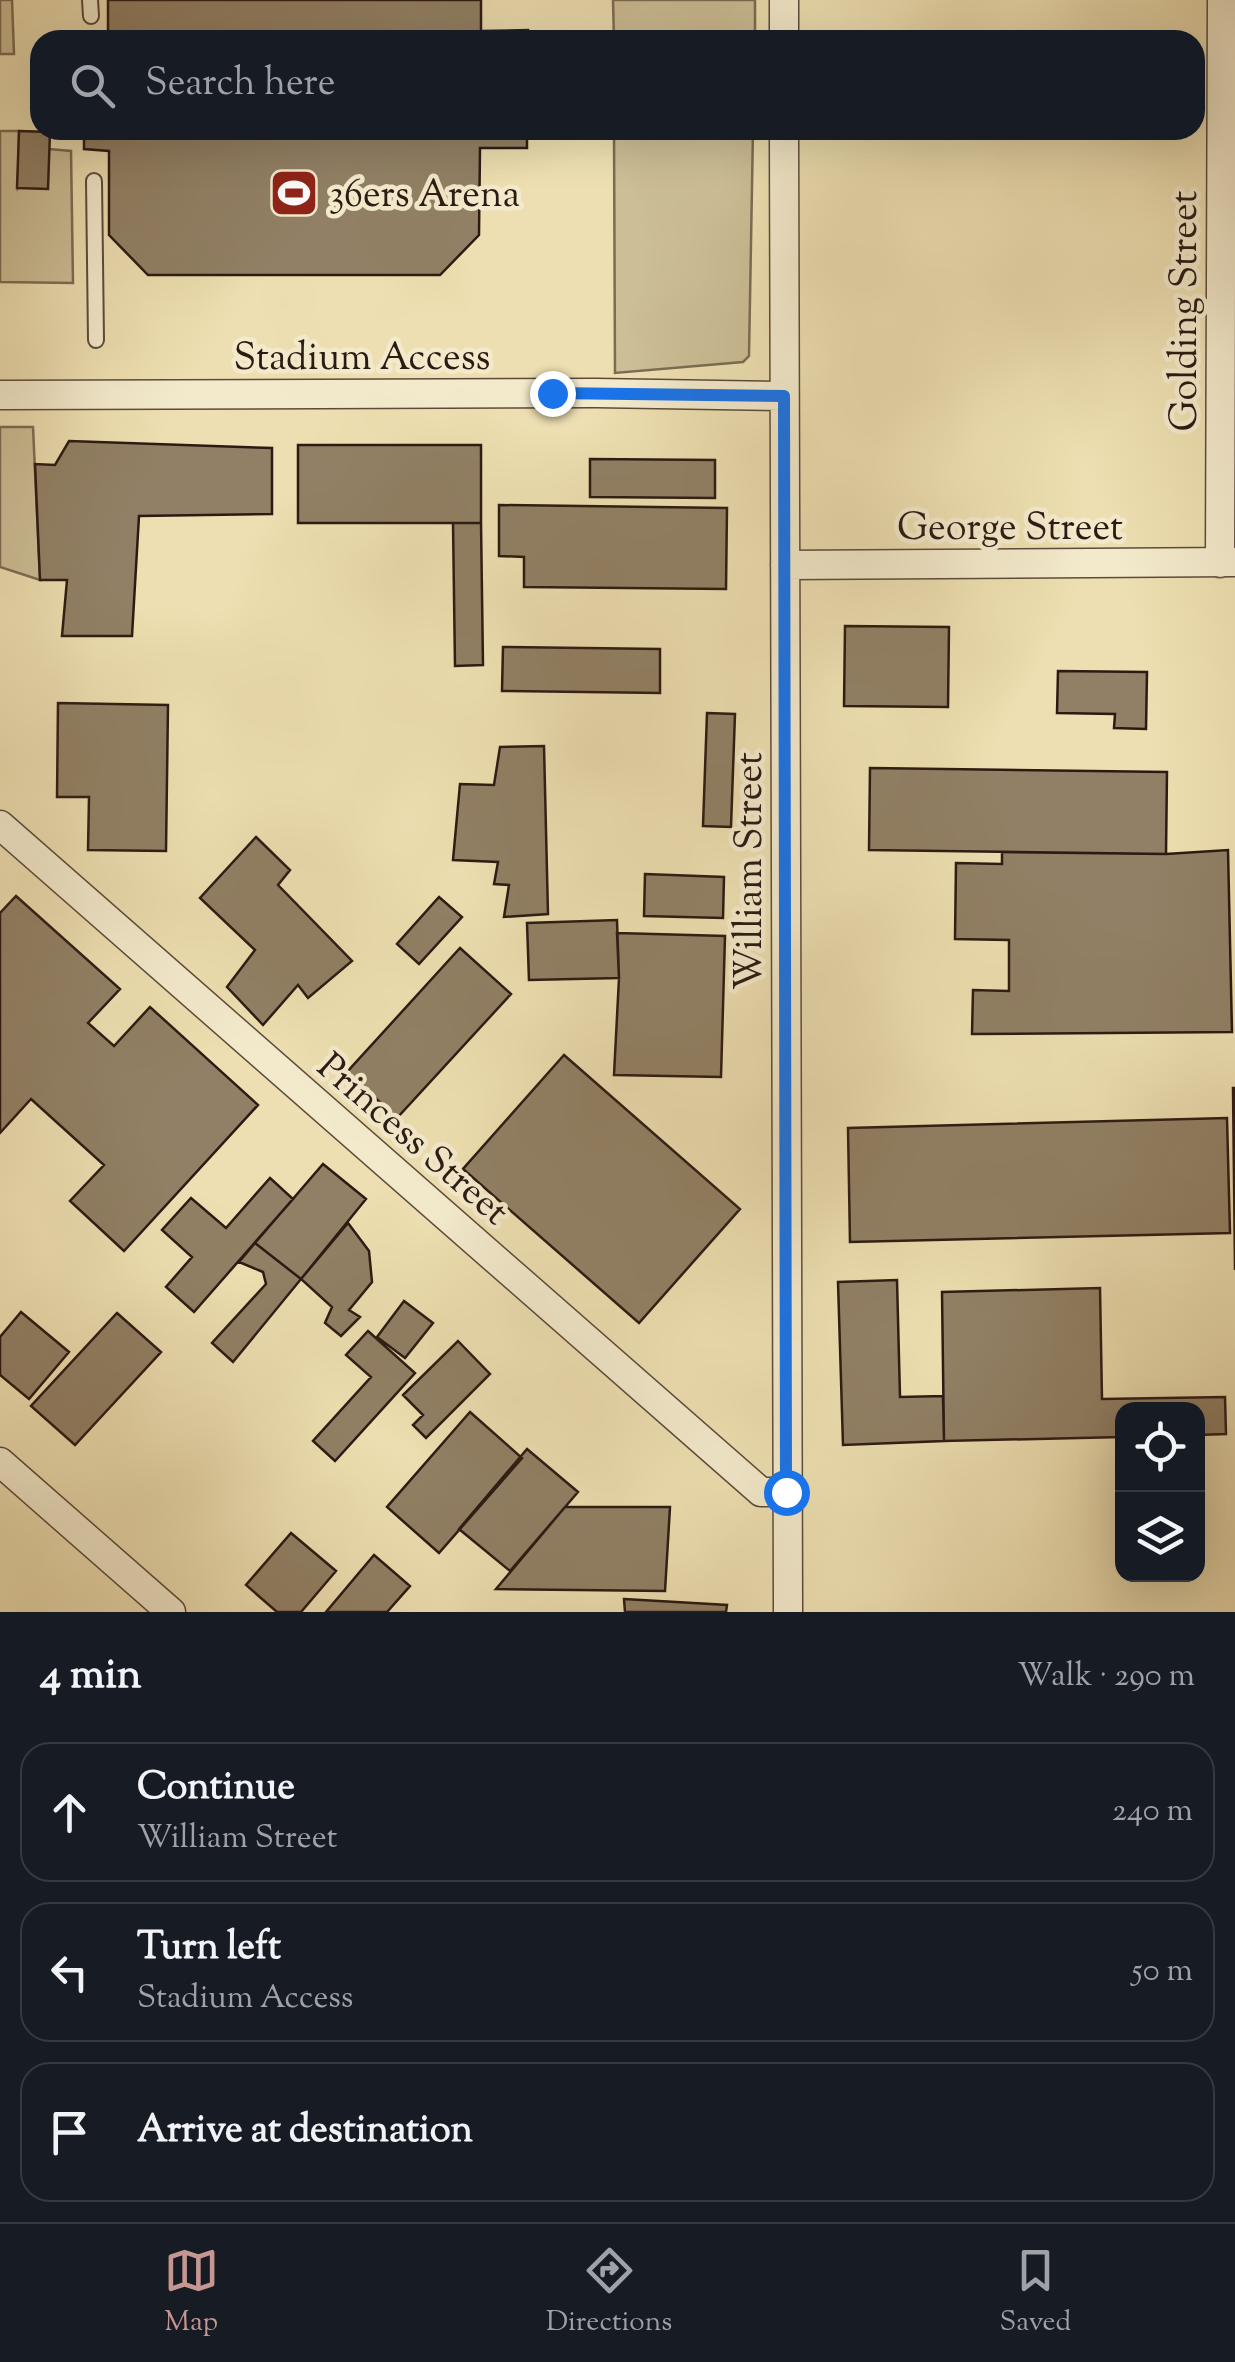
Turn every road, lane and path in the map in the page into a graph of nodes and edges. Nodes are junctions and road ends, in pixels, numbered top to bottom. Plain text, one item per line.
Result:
1 (784, 0) edge
2 (1222, 0) edge
3 (784, 30) edge
4 (784, 140) edge
5 (94, 181) dead end
6 (96, 340) dead end
7 (0, 395) edge
8 (784, 396) junction
9 (1228, 562) edge
10 (785, 565) junction
11 (0, 825) edge
12 (0, 1462) edge
13 (786, 1492) junction
14 (171, 1612) edge
15 (788, 1612) edge

1 - 3 street
2 - 9 street, Golding Street
4 - 8 street, William Street
5 - 6 lane
7 - 8 street, Stadium Access
8 - 10 street, William Street
9 - 10 street, George Street
10 - 13 street, William Street
11 - 13 street, Princess Street
12 - 14 street
13 - 15 street, William Street

